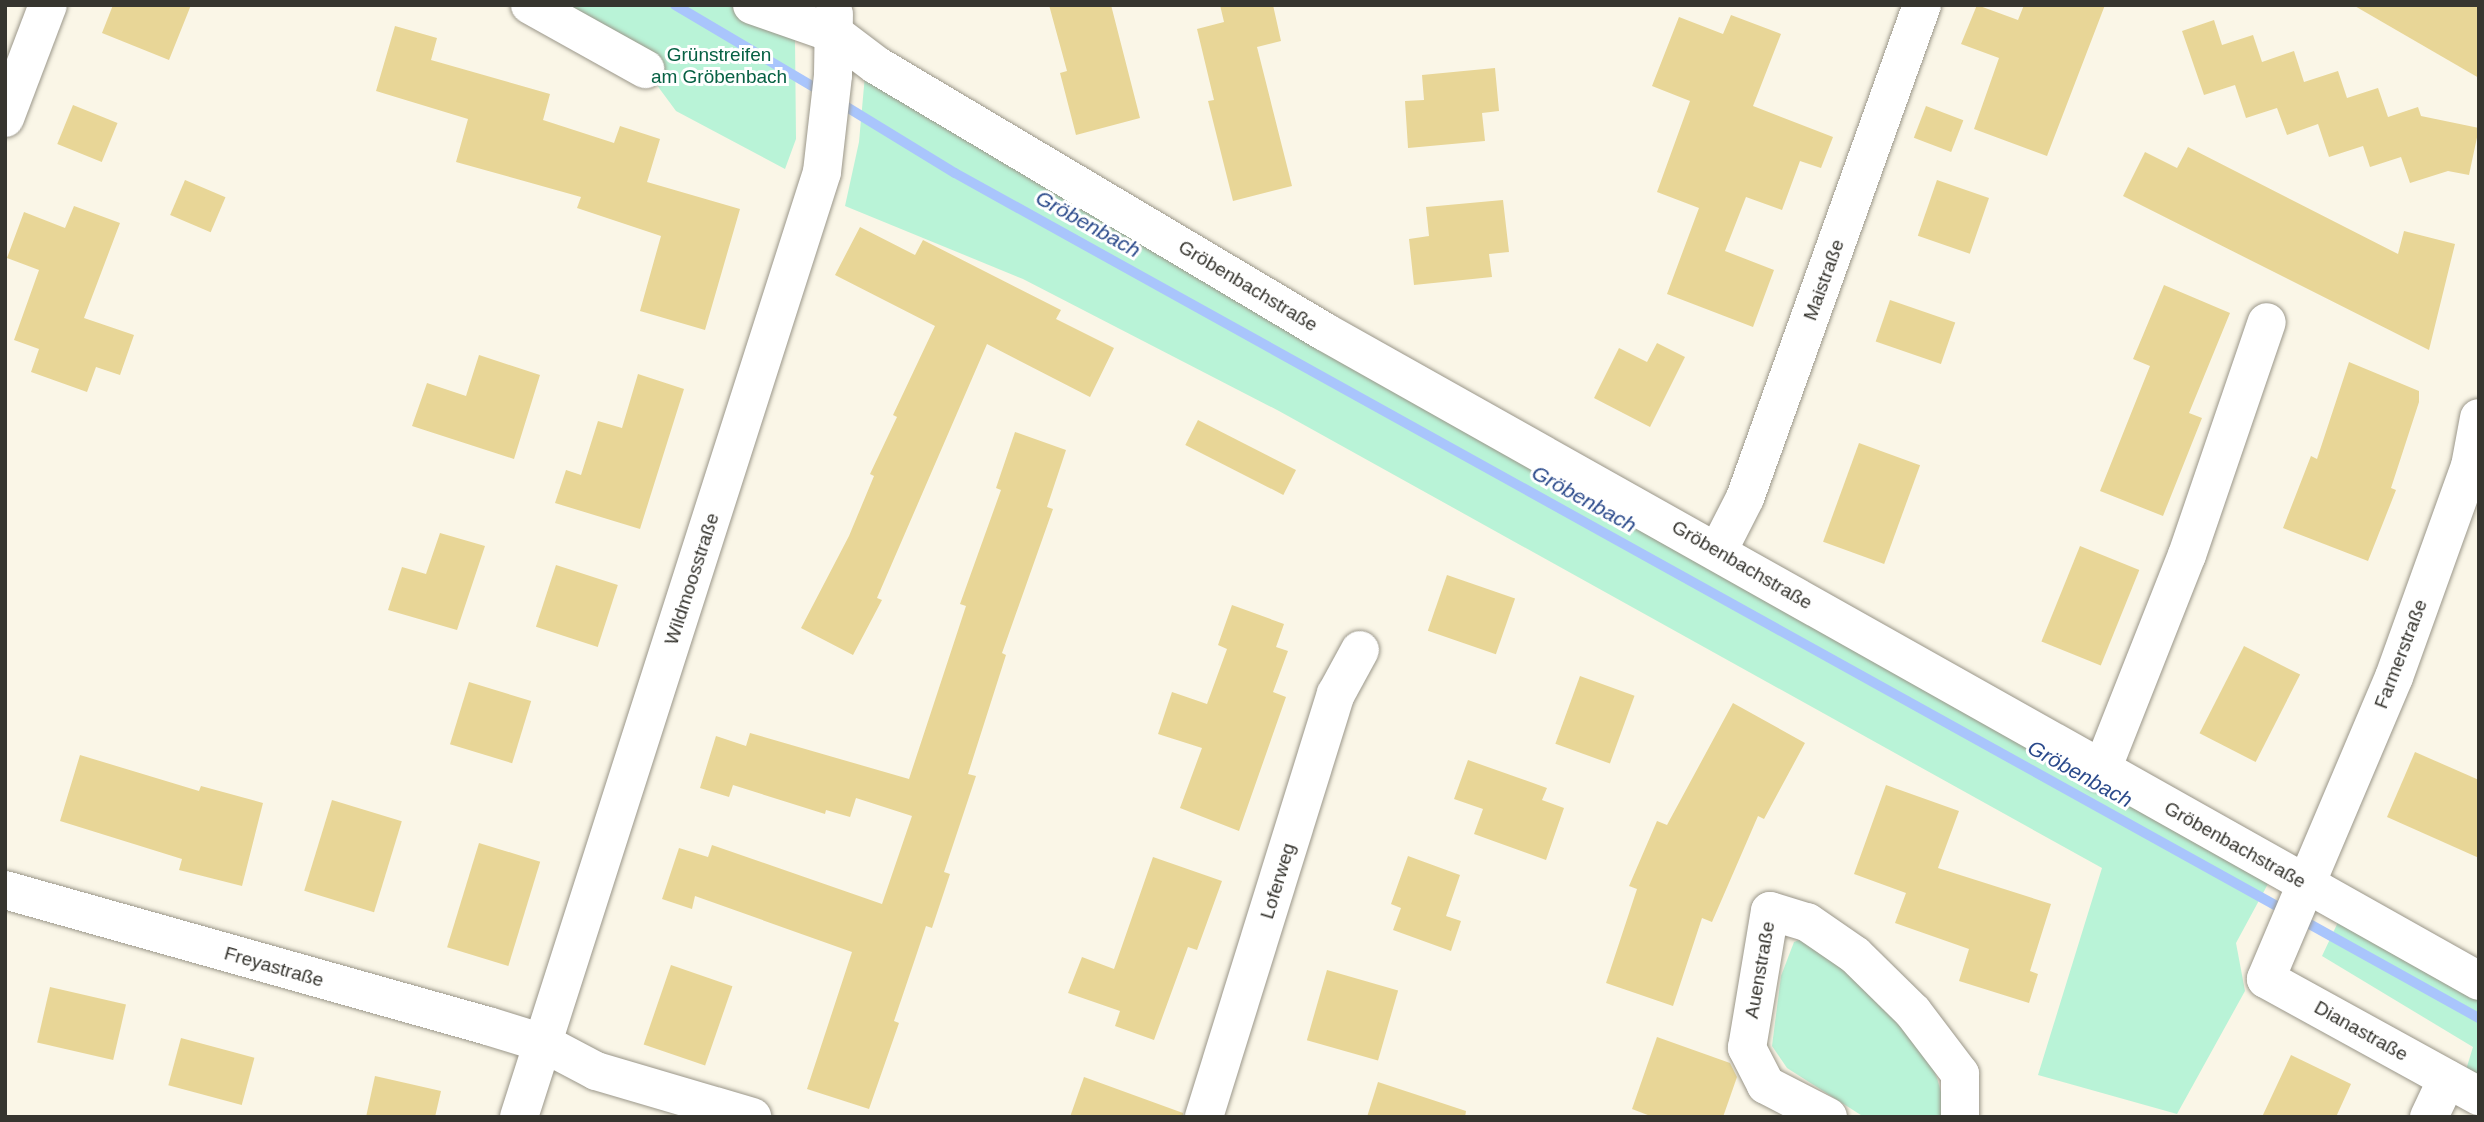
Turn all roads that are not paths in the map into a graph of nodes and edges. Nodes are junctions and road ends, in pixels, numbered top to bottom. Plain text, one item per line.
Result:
1 (48, 5) edge
2 (530, 5) edge
3 (752, 5) edge
4 (1922, 5) edge
5 (834, 20) edge
6 (645, 69) dead end
7 (5, 118) edge
8 (2267, 322) dead end
9 (2479, 418) edge
10 (1718, 551) junction
11 (1360, 650) dead end
12 (2101, 772) junction
13 (5, 890) edge
14 (2291, 919) junction
15 (2479, 981) edge
16 (543, 1044) junction
17 (2463, 1087) edge
18 (519, 1117) edge
19 (752, 1117) edge
20 (1204, 1117) edge
21 (1828, 1117) edge
22 (1960, 1117) edge
23 (2429, 1117) edge

1 - 7 street
2 - 6 street
3 - 5 street, Gröbenbachstraße
4 - 10 street, Maistraße
5 - 10 street, Gröbenbachstraße
5 - 16 street, Wildmoosstraße
8 - 12 street
9 - 14 street, Farmerstraße
10 - 12 street, Gröbenbachstraße
11 - 20 street, Loferweg
12 - 14 street, Gröbenbachstraße
13 - 16 street, Freyastraße
14 - 15 street, Gröbenbachstraße
14 - 17 street, Dianastraße
16 - 18 street, Wildmoosstraße
16 - 19 street
17 - 23 street
21 - 22 street, Auenstraße

